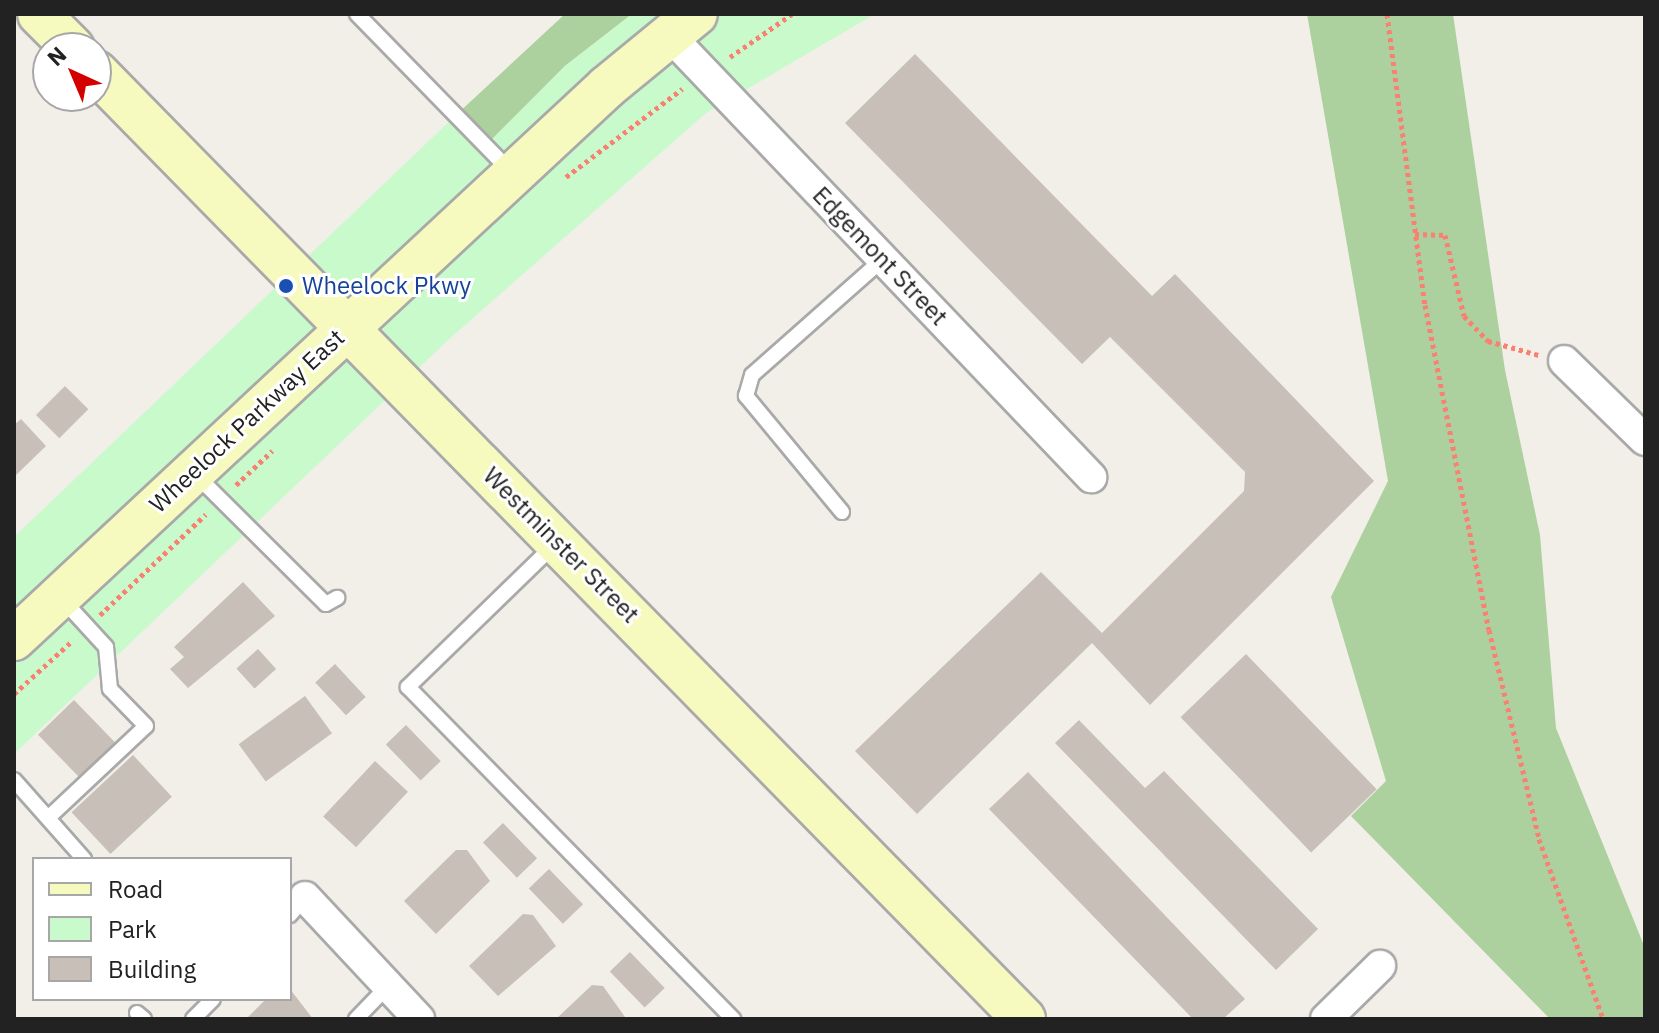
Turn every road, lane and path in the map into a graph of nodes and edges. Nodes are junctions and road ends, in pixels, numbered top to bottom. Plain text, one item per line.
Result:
1 (39, 14) edge
2 (357, 14) edge
3 (792, 14) edge
4 (1387, 14) edge
5 (682, 24) edge
6 (57, 32) edge
7 (731, 57) dead end
8 (112, 88) edge
9 (665, 102) dead end
10 (513, 175) junction
11 (558, 184) dead end
12 (1415, 234) junction
13 (883, 259) junction
14 (347, 328) junction
15 (1564, 361) joint
16 (1645, 440) edge
17 (282, 441) dead end
18 (1091, 477) dead end
19 (206, 486) junction
20 (842, 512) dead end
21 (558, 541) junction
22 (59, 596) junction
23 (337, 598) dead end
24 (87, 626) junction
25 (14, 639) edge
26 (14, 694) edge
27 (14, 780) edge
28 (48, 818) junction
29 (82, 857) edge
30 (297, 906) edge
31 (1380, 966) dead end
32 (387, 987) junction
33 (211, 1001) edge
34 (1337, 1016) edge
35 (193, 1019) edge
36 (356, 1019) edge
37 (419, 1019) edge
38 (733, 1019) edge
39 (1024, 1019) edge
40 (1603, 1019) edge

1 - 6 street
2 - 10 lane
3 - 7 path
4 - 12 path
5 - 10 street, Wheelock Parkway East
5 - 13 street, Edgemont Street
8 - 14 street, Westminster Street
9 - 11 path
10 - 14 street, Wheelock Parkway East
12 - 15 path
12 - 40 path
13 - 18 street, Edgemont Street
13 - 20 lane
14 - 19 street, Wheelock Parkway East
14 - 21 street, Westminster Street
15 - 16 street
17 - 19 path
19 - 22 street, Wheelock Parkway East
19 - 23 lane
19 - 24 path
21 - 38 lane
21 - 39 street, Westminster Street
22 - 24 lane
22 - 25 street, Wheelock Parkway East
24 - 26 path
24 - 28 lane
27 - 28 lane
28 - 29 lane
30 - 32 street
31 - 34 street
32 - 36 lane
32 - 37 street
33 - 35 lane

